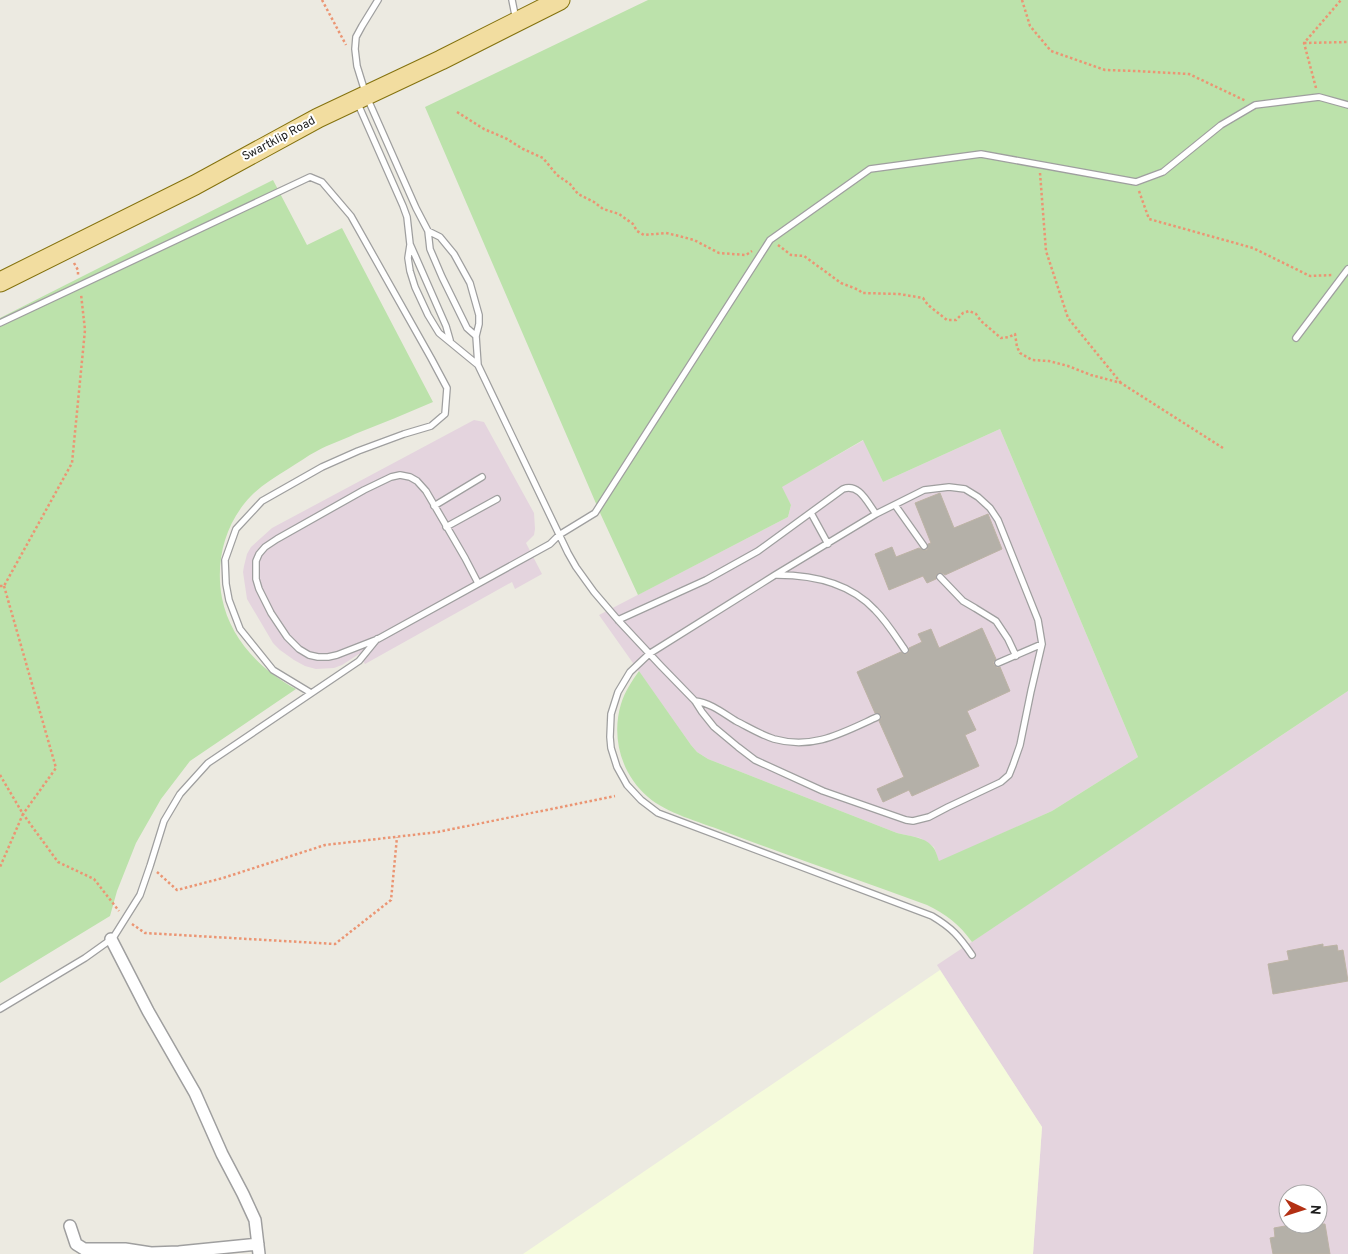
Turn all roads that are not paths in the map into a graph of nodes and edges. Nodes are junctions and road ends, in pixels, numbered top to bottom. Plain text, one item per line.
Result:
1 (378, 0) edge
2 (512, 0) edge
3 (560, 0) edge
4 (516, 22) junction
5 (361, 98) junction
6 (1348, 105) edge
7 (428, 231) junction
8 (410, 244) junction
9 (1346, 272) edge
10 (0, 282) edge
11 (0, 323) edge
12 (476, 336) junction
13 (1296, 338) dead end
14 (450, 340) junction
15 (478, 365) junction
16 (482, 477) dead end
17 (497, 499) dead end
18 (895, 505) junction
19 (434, 506) junction
20 (811, 513) junction
21 (876, 514) junction
22 (446, 527) junction
23 (559, 535) junction
24 (828, 544) junction
25 (924, 546) dead end
26 (775, 575) junction
27 (940, 577) dead end
28 (478, 583) junction
29 (618, 620) junction
30 (378, 639) junction
31 (1042, 644) junction
32 (905, 650) dead end
33 (649, 654) junction
34 (1016, 656) junction
35 (998, 663) dead end
36 (311, 693) junction
37 (695, 701) junction
38 (877, 717) dead end
39 (111, 939) junction
40 (972, 955) dead end
41 (0, 1009) edge
42 (70, 1226) dead end
43 (258, 1249) edge

1 - 5 lane
2 - 4 lane
3 - 4 main road, Swartklip Road
4 - 5 main road, Swartklip Road
5 - 7 lane
5 - 8 lane
5 - 10 main road, Swartklip Road
6 - 23 lane
7 - 12 lane
7 - 12 lane
8 - 14 lane
8 - 14 lane
9 - 13 lane
11 - 36 lane
12 - 15 lane
14 - 15 lane
15 - 23 lane
16 - 19 lane
17 - 22 lane
18 - 21 lane
18 - 25 lane
18 - 31 lane
19 - 22 lane
19 - 30 lane
20 - 21 lane
20 - 24 lane
20 - 29 lane
21 - 24 lane
22 - 28 lane
23 - 28 lane
23 - 29 lane
24 - 26 lane
26 - 32 lane
26 - 33 lane
27 - 34 lane
28 - 30 lane
29 - 33 lane
30 - 36 lane
31 - 34 lane
31 - 37 lane
33 - 37 lane
33 - 40 lane
34 - 35 lane
36 - 39 lane
37 - 38 lane
39 - 41 lane
39 - 43 street
42 - 43 street

